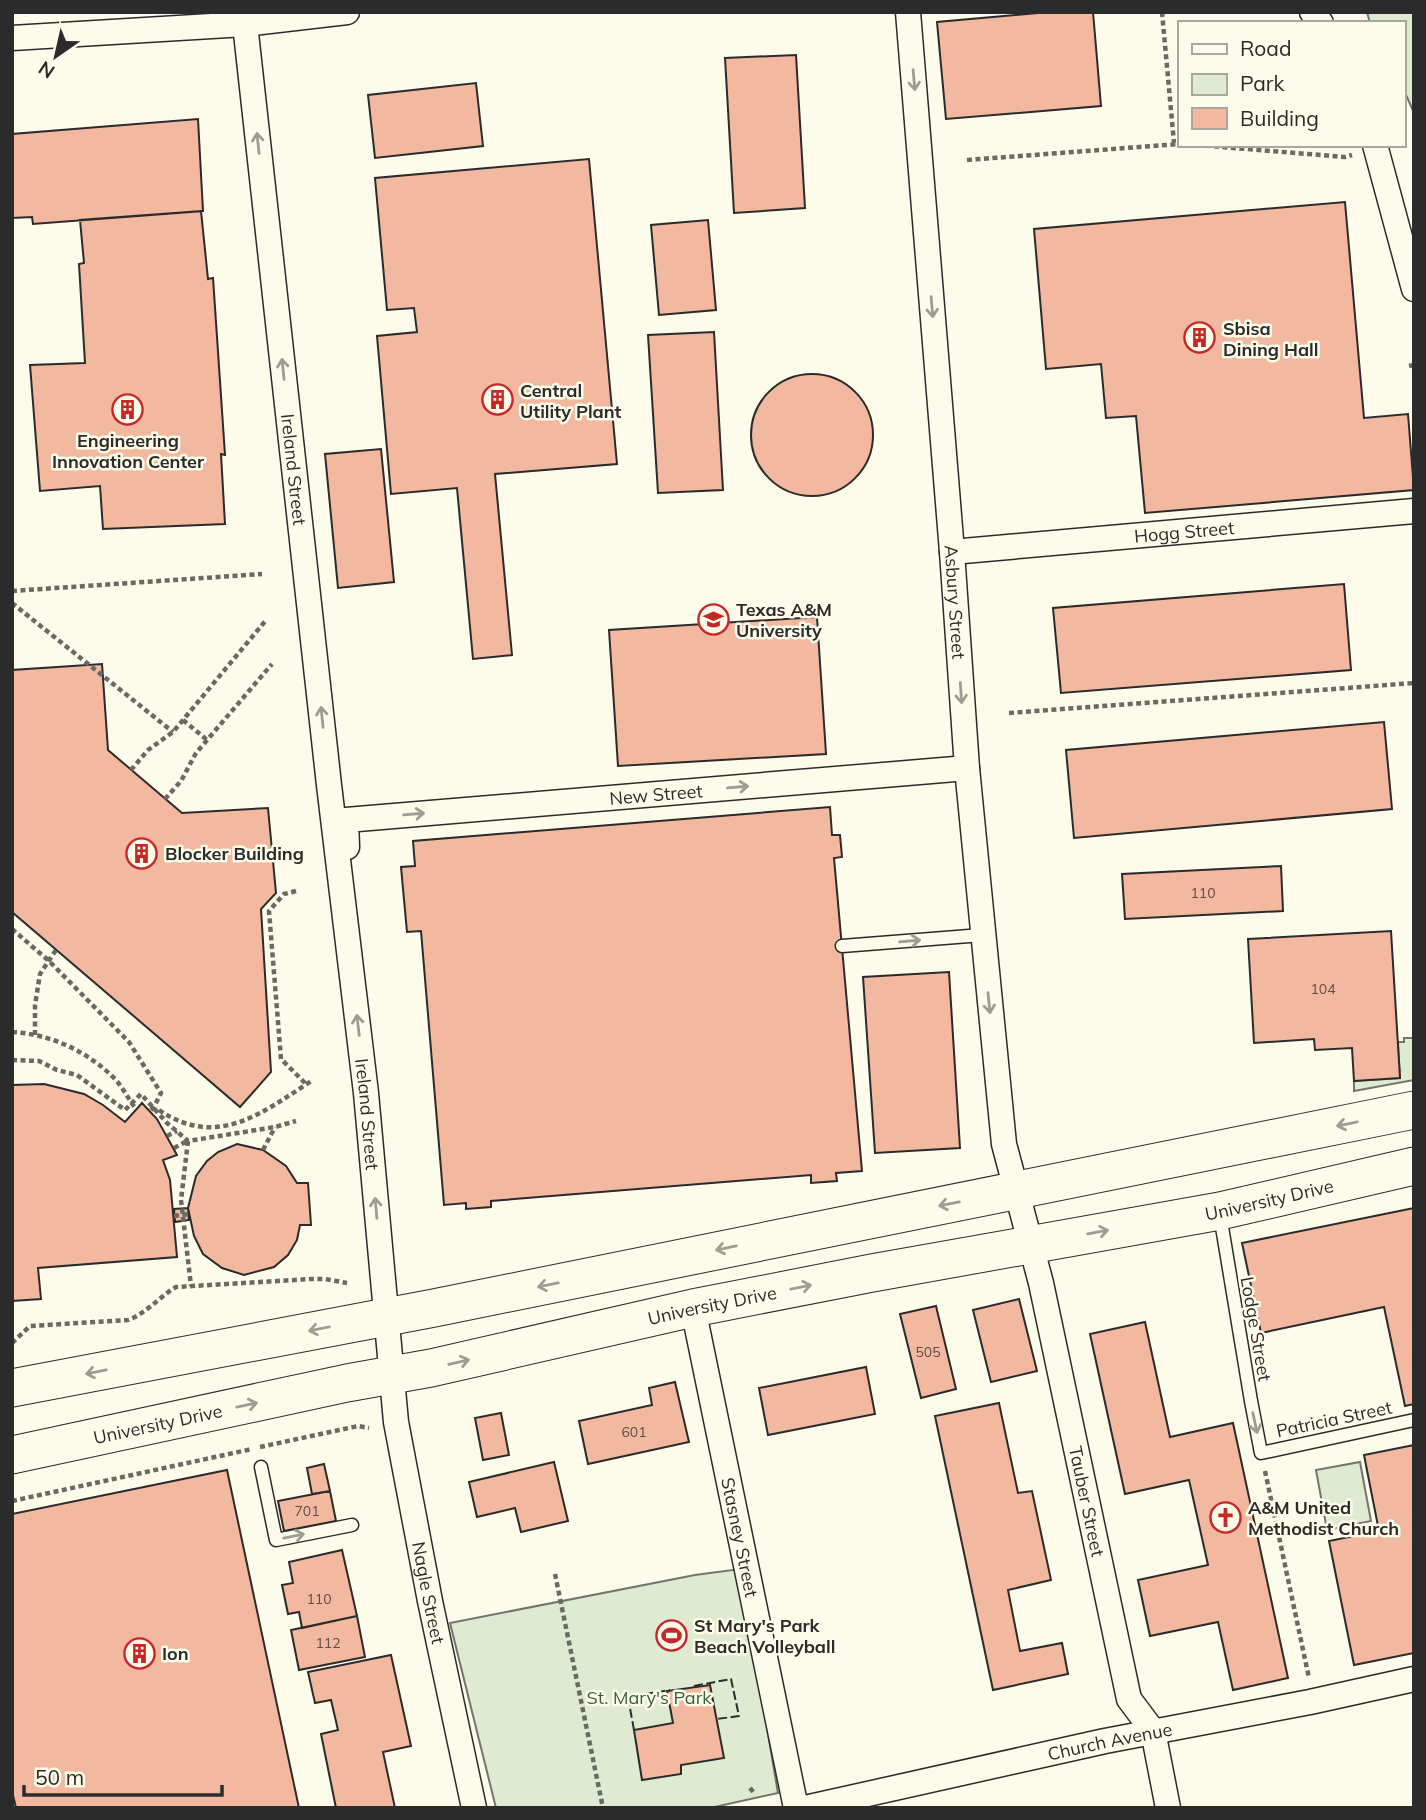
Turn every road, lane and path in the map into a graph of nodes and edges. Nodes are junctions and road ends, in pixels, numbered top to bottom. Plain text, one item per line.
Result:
1 (347, 12) edge
2 (908, 12) edge
3 (1161, 12) edge
4 (245, 24) junction
5 (12, 38) edge
6 (1177, 144) edge
7 (1222, 147) edge
8 (1367, 149) edge
9 (967, 160) dead end
10 (1414, 289) edge
11 (1414, 511) edge
12 (952, 552) junction
13 (262, 574) dead end
14 (12, 591) edge
15 (12, 603) edge
16 (267, 619) dead end
17 (272, 664) dead end
18 (1414, 683) edge
19 (1009, 713) dead end
20 (183, 720) junction
21 (173, 732) junction
22 (207, 740) junction
23 (967, 768) junction
24 (131, 769) dead end
25 (165, 799) dead end
26 (346, 820) joint
27 (296, 891) dead end
28 (344, 914) junction
29 (12, 929) edge
30 (982, 935) junction
31 (842, 946) dead end
32 (56, 950) dead end
33 (49, 961) junction
34 (12, 1032) edge
35 (35, 1035) junction
36 (12, 1060) edge
37 (313, 1080) dead end
38 (306, 1084) junction
39 (132, 1104) junction
40 (136, 1109) dead end
41 (152, 1109) junction
42 (1414, 1110) edge
43 (296, 1121) dead end
44 (275, 1127) junction
45 (177, 1131) junction
46 (167, 1136) dead end
47 (188, 1141) junction
48 (174, 1148) dead end
49 (263, 1150) dead end
50 (1414, 1166) edge
51 (1016, 1190) junction
52 (1220, 1211) junction
53 (189, 1214) dead end
54 (182, 1215) junction
55 (174, 1216) dead end
56 (1031, 1244) junction
57 (347, 1283) dead end
58 (191, 1286) junction
59 (693, 1308) junction
60 (386, 1316) junction
61 (12, 1343) edge
62 (392, 1375) junction
63 (12, 1388) edge
64 (1414, 1420) edge
65 (369, 1428) dead end
66 (277, 1444) dead end
67 (237, 1452) dead end
68 (1261, 1453) junction
69 (12, 1455) edge
70 (261, 1467) dead end
71 (12, 1501) edge
72 (352, 1525) dead end
73 (555, 1574) dead end
74 (1414, 1679) edge
75 (1310, 1684) dead end
76 (1153, 1731) junction
77 (750, 1788) dead end
78 (755, 1794) dead end
79 (474, 1808) edge
80 (604, 1808) edge
81 (796, 1808) edge
82 (805, 1808) edge
83 (1168, 1808) edge

1 - 4 street
2 -> 12 street, Asbury Street
3 - 6 path
4 - 5 street
28 -> 4 street, Ireland Street
6 - 9 path
7 - 8 path
8 - 10 street
11 - 12 street, Hogg Street
12 -> 23 street, Asbury Street
13 - 14 path
15 - 21 path
16 - 20 path
17 - 22 path
18 - 19 path
20 - 21 path
20 - 22 path
21 - 24 path
22 - 25 path
26 -> 23 street, New Street
23 - 30 street, Asbury Street
26 - 28 street, Ireland Street
27 - 38 path
60 -> 28 street, Ireland Street
29 - 33 path
31 -> 30 lane
30 -> 51 street, Asbury Street
32 - 33 path
33 - 35 path
33 - 41 path
34 - 35 path
35 - 39 path
36 - 39 path
37 - 38 path
38 - 41 path
39 - 40 path
39 - 41 path
41 - 45 path
42 -> 51 main road
43 - 44 path
44 - 47 path
44 - 49 path
45 - 46 path
45 - 47 path
47 - 48 path
47 - 54 path
50 - 52 main road, University Drive
51 - 56 street, Tauber Street
51 -> 60 main road
56 -> 52 main road, University Drive
52 -> 68 lane, Lodge Street
53 - 54 path
54 - 55 path
54 - 58 path
59 -> 56 main road, University Drive
56 - 76 street, Tauber Street
57 - 58 path
58 - 61 path
62 -> 59 main road, University Drive
59 - 81 street, Stasney Street
60 - 62 street, Ireland Street
60 -> 63 main road
69 -> 62 main road, University Drive
62 - 79 street, Nagle Street
64 - 68 lane, Patricia Street
65 - 66 path
67 - 71 path
68 - 75 path
70 -> 72 lane
73 - 80 path
74 - 76 street, Church Avenue
76 - 82 street, Church Avenue
76 - 83 street, Tauber Street
77 - 78 path

